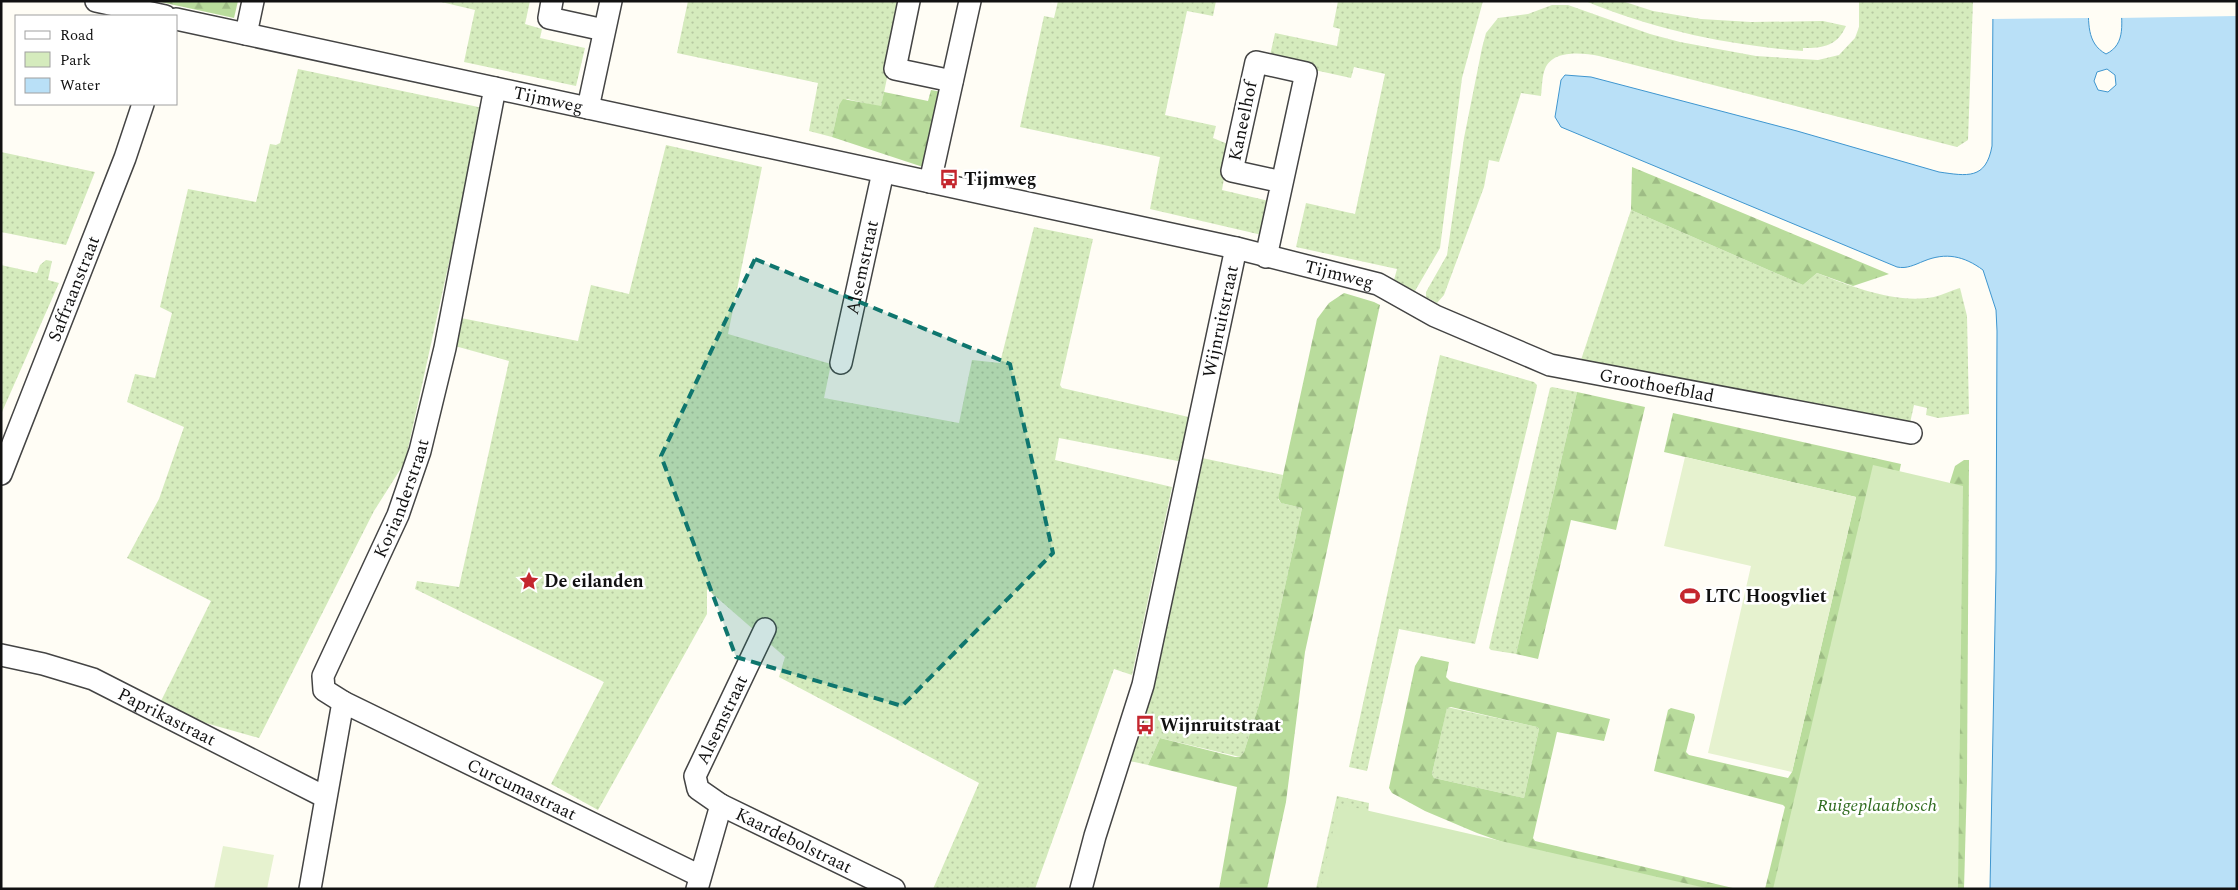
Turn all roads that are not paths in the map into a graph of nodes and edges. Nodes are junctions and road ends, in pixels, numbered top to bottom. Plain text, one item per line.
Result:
1 (96, 1) edge
2 (253, 1) edge
3 (552, 1) edge
4 (610, 1) edge
5 (909, 1) edge
6 (970, 1) edge
7 (157, 15) edge
8 (178, 20) edge
9 (604, 30) junction
10 (246, 34) junction
11 (952, 81) junction
12 (495, 88) junction
13 (143, 105) edge
14 (588, 108) junction
15 (883, 172) junction
16 (930, 182) junction
17 (1282, 182) junction
18 (1236, 248) junction
19 (1266, 257) junction
20 (1414, 304) joint
21 (841, 363) dead end
22 (1911, 433) dead end
23 (1, 474) edge
24 (765, 629) dead end
25 (1, 655) edge
26 (344, 702) junction
27 (325, 797) junction
28 (721, 805) junction
29 (698, 882) edge
30 (310, 889) edge
31 (894, 889) edge
32 (1081, 889) edge

1 - 7 street, Tijmweg
2 - 10 street
3 - 9 street
4 - 9 street
5 - 11 street
6 - 11 street
8 - 10 street, Tijmweg
9 - 14 street
10 - 12 street, Tijmweg
11 - 16 street
12 - 14 street, Tijmweg
12 - 26 street, Korianderstraat
13 - 23 street, Saffraanstraat
14 - 15 street, Tijmweg
15 - 16 street, Tijmweg
15 - 21 street, Alsemstraat
16 - 18 street, Tijmweg
17 - 17 street, Kaneelhof
17 - 19 street, Kaneelhof
18 - 19 street, Tijmweg
18 - 32 street, Wijnruitstraat
19 - 20 street, Tijmweg
20 - 22 street, Groothoefblad
24 - 28 street, Alsemstraat
25 - 27 street, Paprikastraat
26 - 27 street
26 - 29 street, Curcumastraat
27 - 30 street
28 - 29 street
28 - 31 street, Kaardebolstraat

